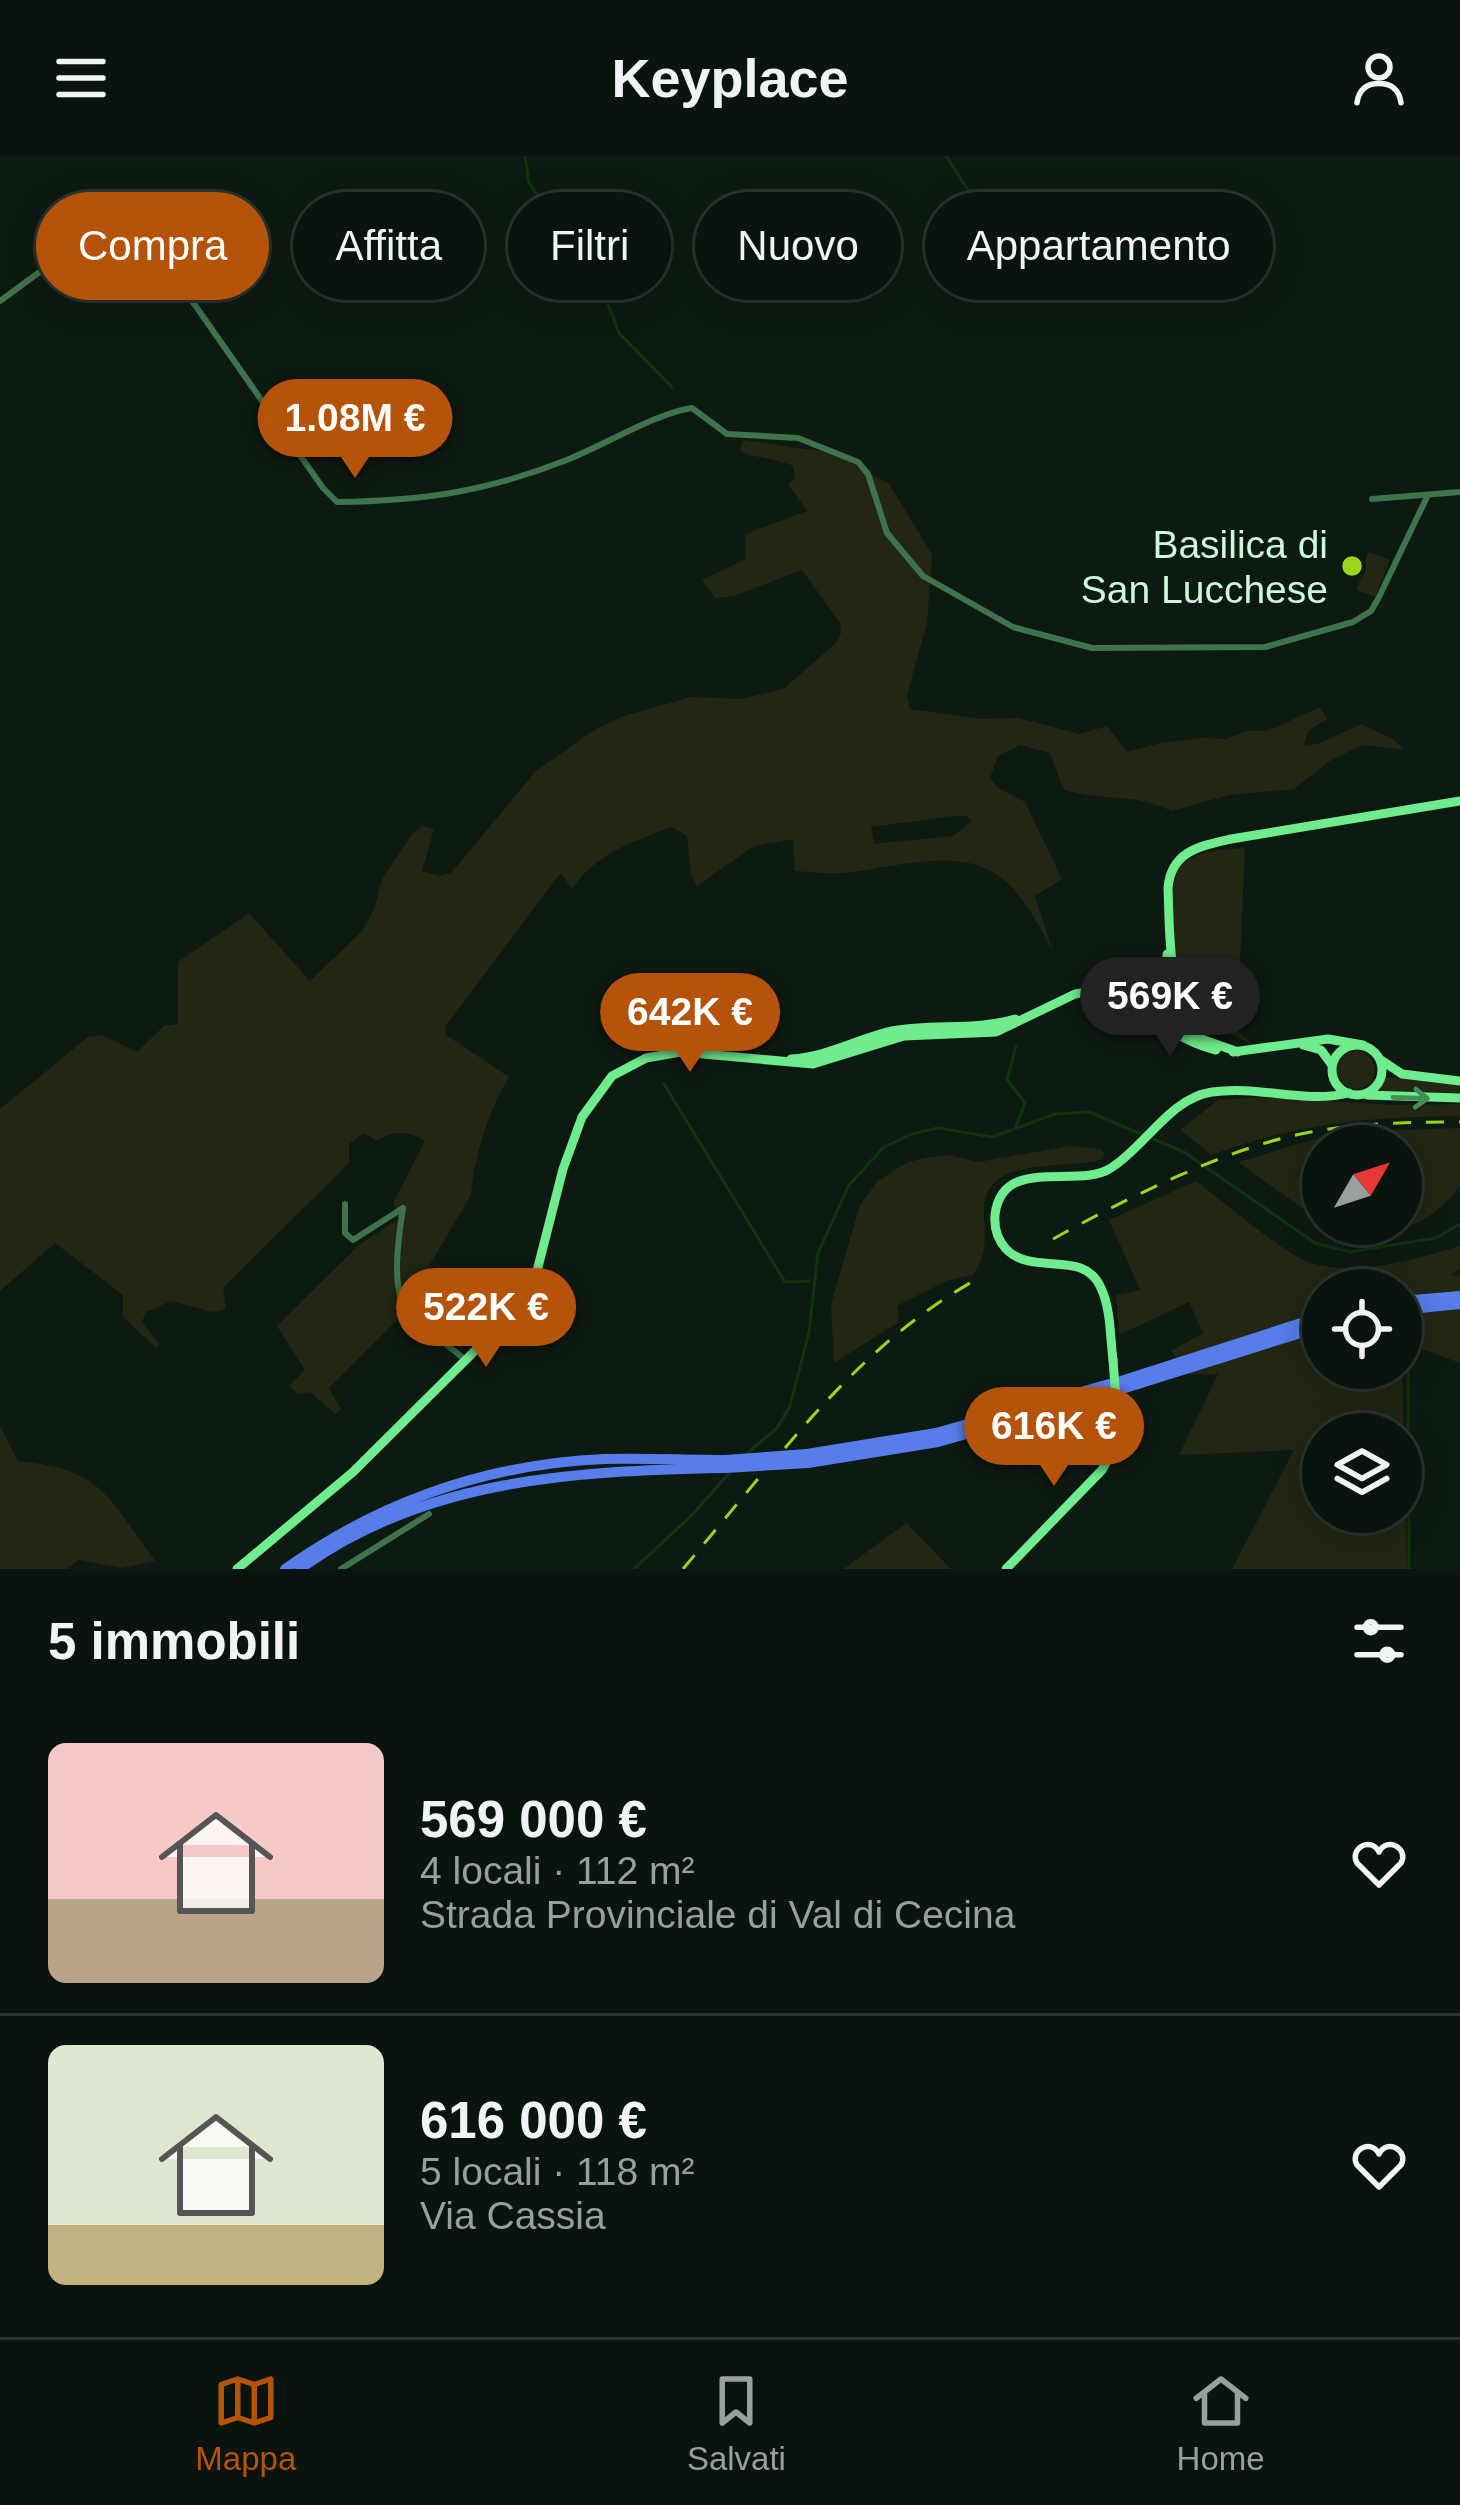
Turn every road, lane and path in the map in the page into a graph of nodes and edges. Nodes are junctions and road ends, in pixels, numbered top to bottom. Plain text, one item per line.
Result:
1 (0, 301) edge
2 (1460, 492) edge
3 (1427, 497) junction
4 (1372, 499) dead end
5 (1460, 801) edge
6 (1169, 872) junction
7 (1161, 996) junction
8 (1063, 1000) junction
9 (1143, 1006) junction
10 (1026, 1017) junction
11 (1163, 1018) junction
12 (1199, 1043) junction
13 (1298, 1045) junction
14 (1363, 1046) junction
15 (1378, 1058) junction
16 (759, 1060) junction
17 (1333, 1071) junction
18 (1460, 1081) edge
19 (1356, 1094) junction
20 (1304, 1095) junction
21 (1460, 1098) edge
22 (344, 1204) dead end
23 (1460, 1300) edge
24 (1422, 1303) edge
25 (1302, 1323) edge
26 (1302, 1332) edge
27 (464, 1359) junction
28 (1116, 1387) junction
29 (725, 1464) junction
30 (429, 1514) dead end
31 (236, 1569) edge
32 (285, 1569) edge
33 (300, 1569) edge
34 (341, 1569) edge
35 (1006, 1569) edge

1 - 3 street
2 - 3 street
3 - 4 street
5 - 6 main road
6 - 7 main road
6 - 12 main road
7 - 9 main road
7 - 11 main road
8 - 9 main road
8 - 10 main road
8 - 12 main road
9 - 11 main road
10 - 16 main road
10 - 16 main road
11 - 12 main road
12 - 13 main road
13 - 14 main road
13 - 17 main road
14 - 15 main road
14 - 17 main road
15 - 18 main road
15 - 19 main road
16 - 27 main road
17 - 19 main road
17 - 20 main road
19 - 20 main road
19 -> 21 main road
20 - 35 main road, bridge
22 - 27 street
23 - 24 highway
25 - 28 highway
26 - 28 highway
27 - 31 main road
28 - 29 highway, bridge
29 - 32 highway
29 - 33 highway
30 - 34 street

